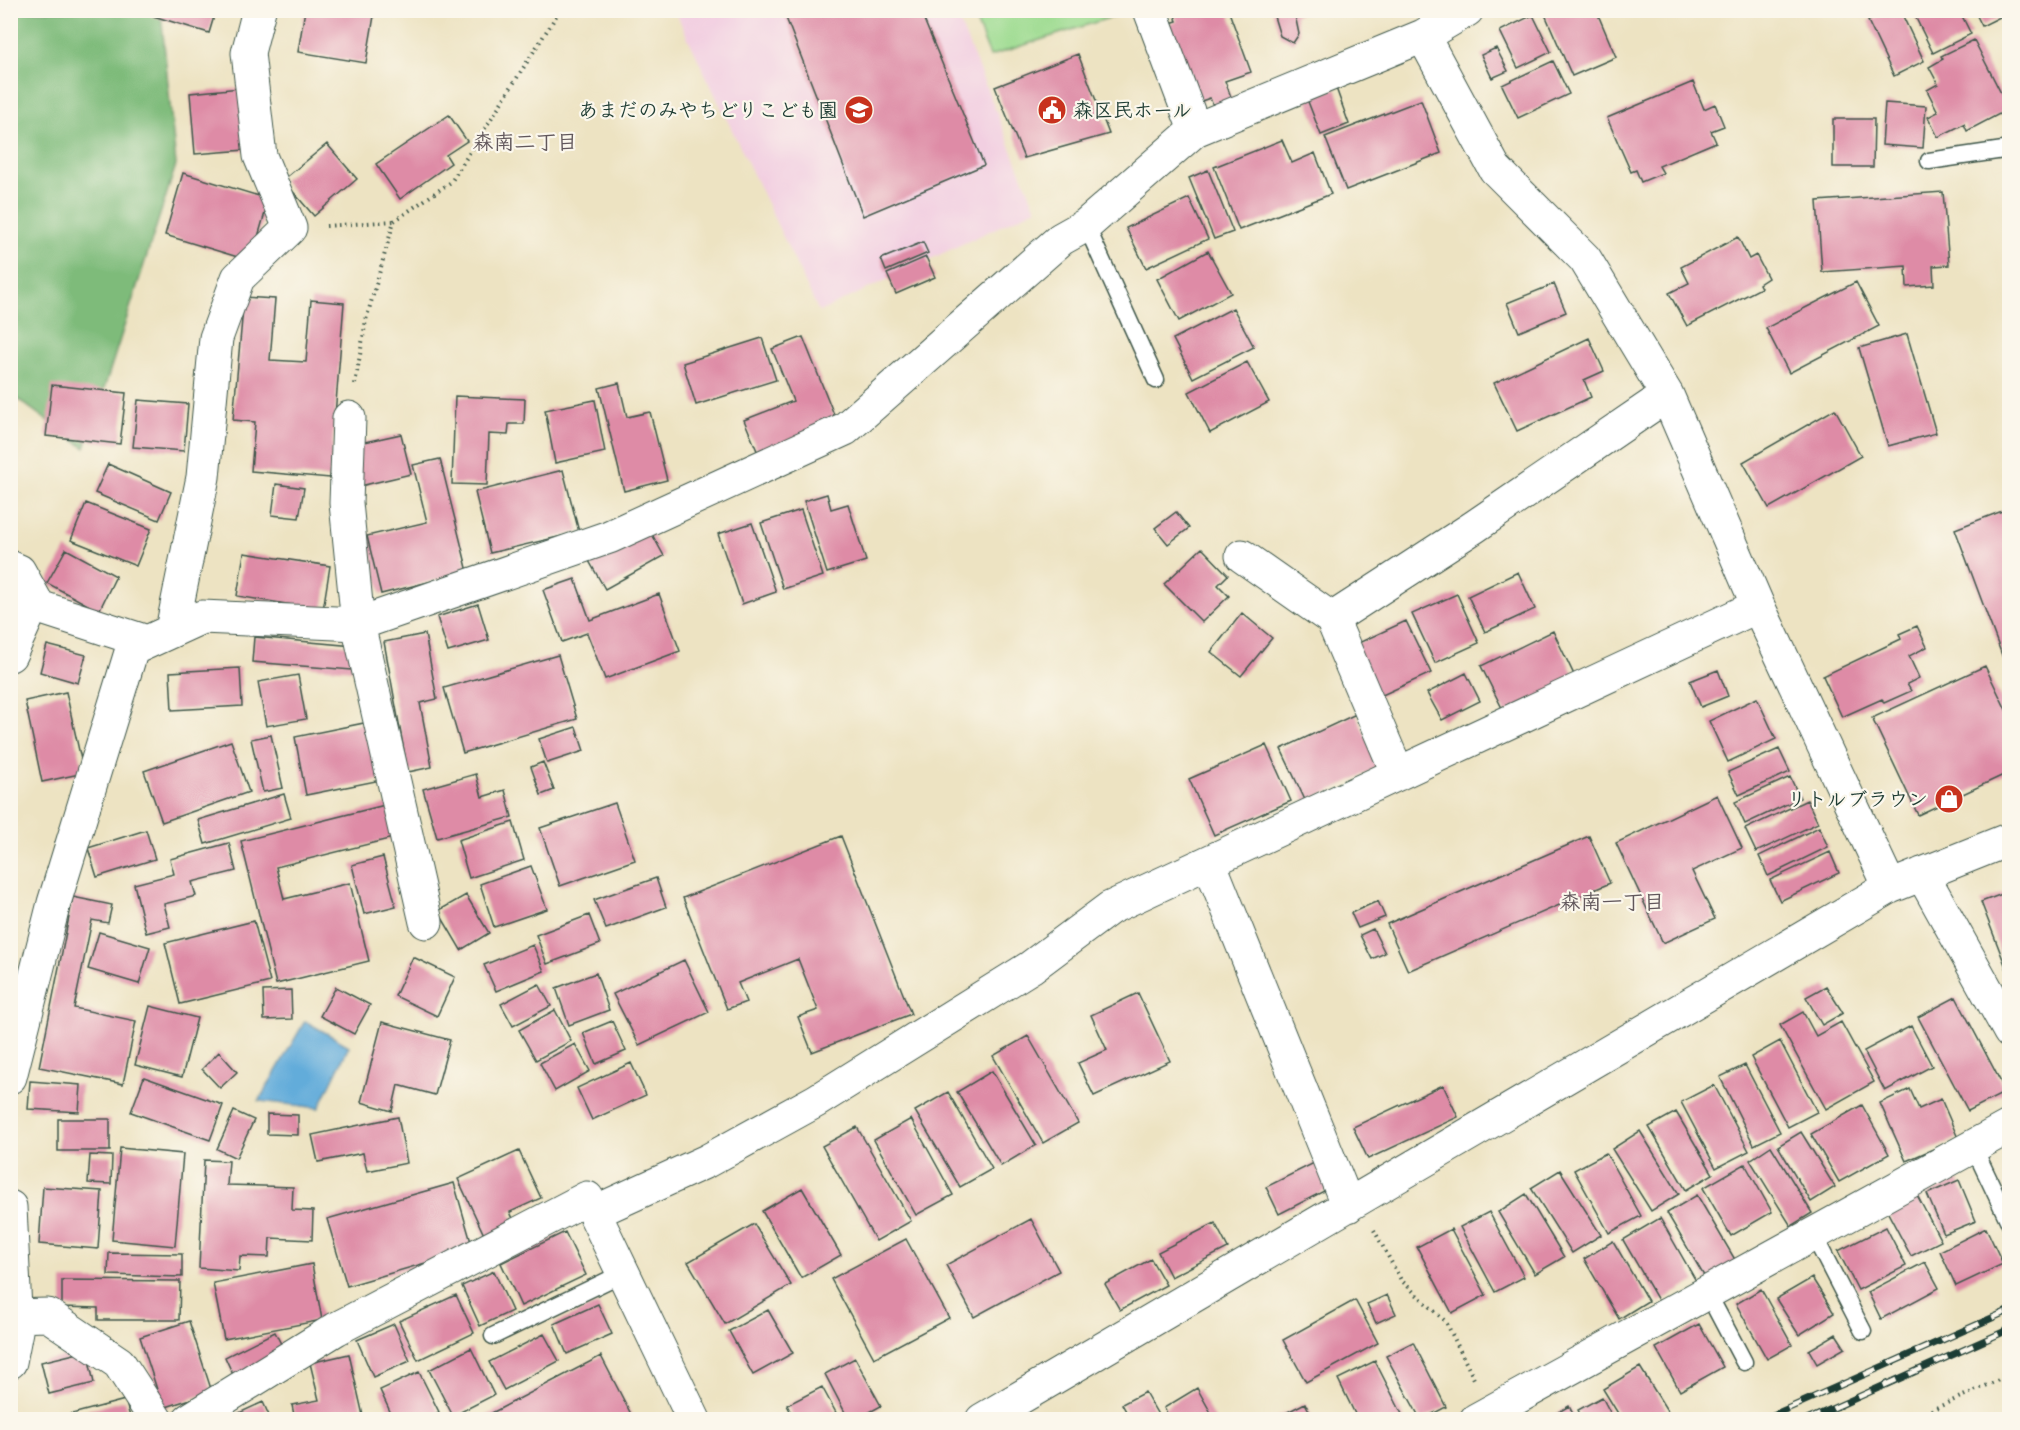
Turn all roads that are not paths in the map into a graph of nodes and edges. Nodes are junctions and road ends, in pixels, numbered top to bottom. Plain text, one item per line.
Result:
1 (259, 10) edge
2 (1150, 10) edge
3 (1467, 10) edge
4 (1423, 36) junction
5 (1195, 130) junction
6 (2010, 148) edge
7 (1929, 161) dead end
8 (1086, 225) junction
9 (1156, 380) dead end
10 (1667, 395) junction
11 (349, 418) road end
12 (1242, 556) dead end
13 (10, 567) edge
14 (35, 600) junction
15 (1758, 606) junction
16 (1332, 619) junction
17 (358, 624) junction
18 (159, 636) junction
19 (10, 655) edge
20 (1398, 774) junction
21 (2010, 839) edge
22 (1209, 862) junction
23 (1922, 874) junction
24 (1890, 887) junction
25 (426, 922) dead end
26 (2010, 1032) edge
27 (10, 1077) edge
28 (2010, 1126) edge
29 (1973, 1146) junction
30 (1353, 1202) junction
31 (10, 1207) edge
32 (595, 1212) junction
33 (2010, 1224) edge
34 (1813, 1234) junction
35 (623, 1273) junction
36 (1707, 1292) junction
37 (13, 1316) edge
38 (1863, 1331) dead end
39 (493, 1336) dead end
40 (10, 1362) edge
41 (1744, 1362) dead end
42 (1483, 1416) edge
43 (156, 1419) edge
44 (189, 1419) edge
45 (694, 1419) edge
46 (982, 1419) edge

1 - 18 street
2 - 5 street
3 - 4 street
4 - 5 street
4 - 10 street
5 - 8 street
6 - 7 lane
8 - 9 lane
8 - 17 street
10 - 15 street
10 - 16 street
11 - 17 street
12 - 16 street
13 - 14 street
14 - 18 street
14 - 19 street
15 - 20 street
15 - 24 street
16 - 20 street
17 - 18 street
17 - 25 street
18 - 27 street
20 - 22 street
21 - 23 street
22 - 30 street
22 - 32 street
23 - 24 street
23 - 26 street
24 - 30 street
28 - 29 street
29 - 33 lane
29 - 34 street
30 - 46 street
31 - 37 street
32 - 35 street
32 - 44 street
34 - 36 street
34 - 38 lane
35 - 39 lane
35 - 45 street
36 - 41 lane
36 - 42 street
37 - 40 street
37 - 43 street

